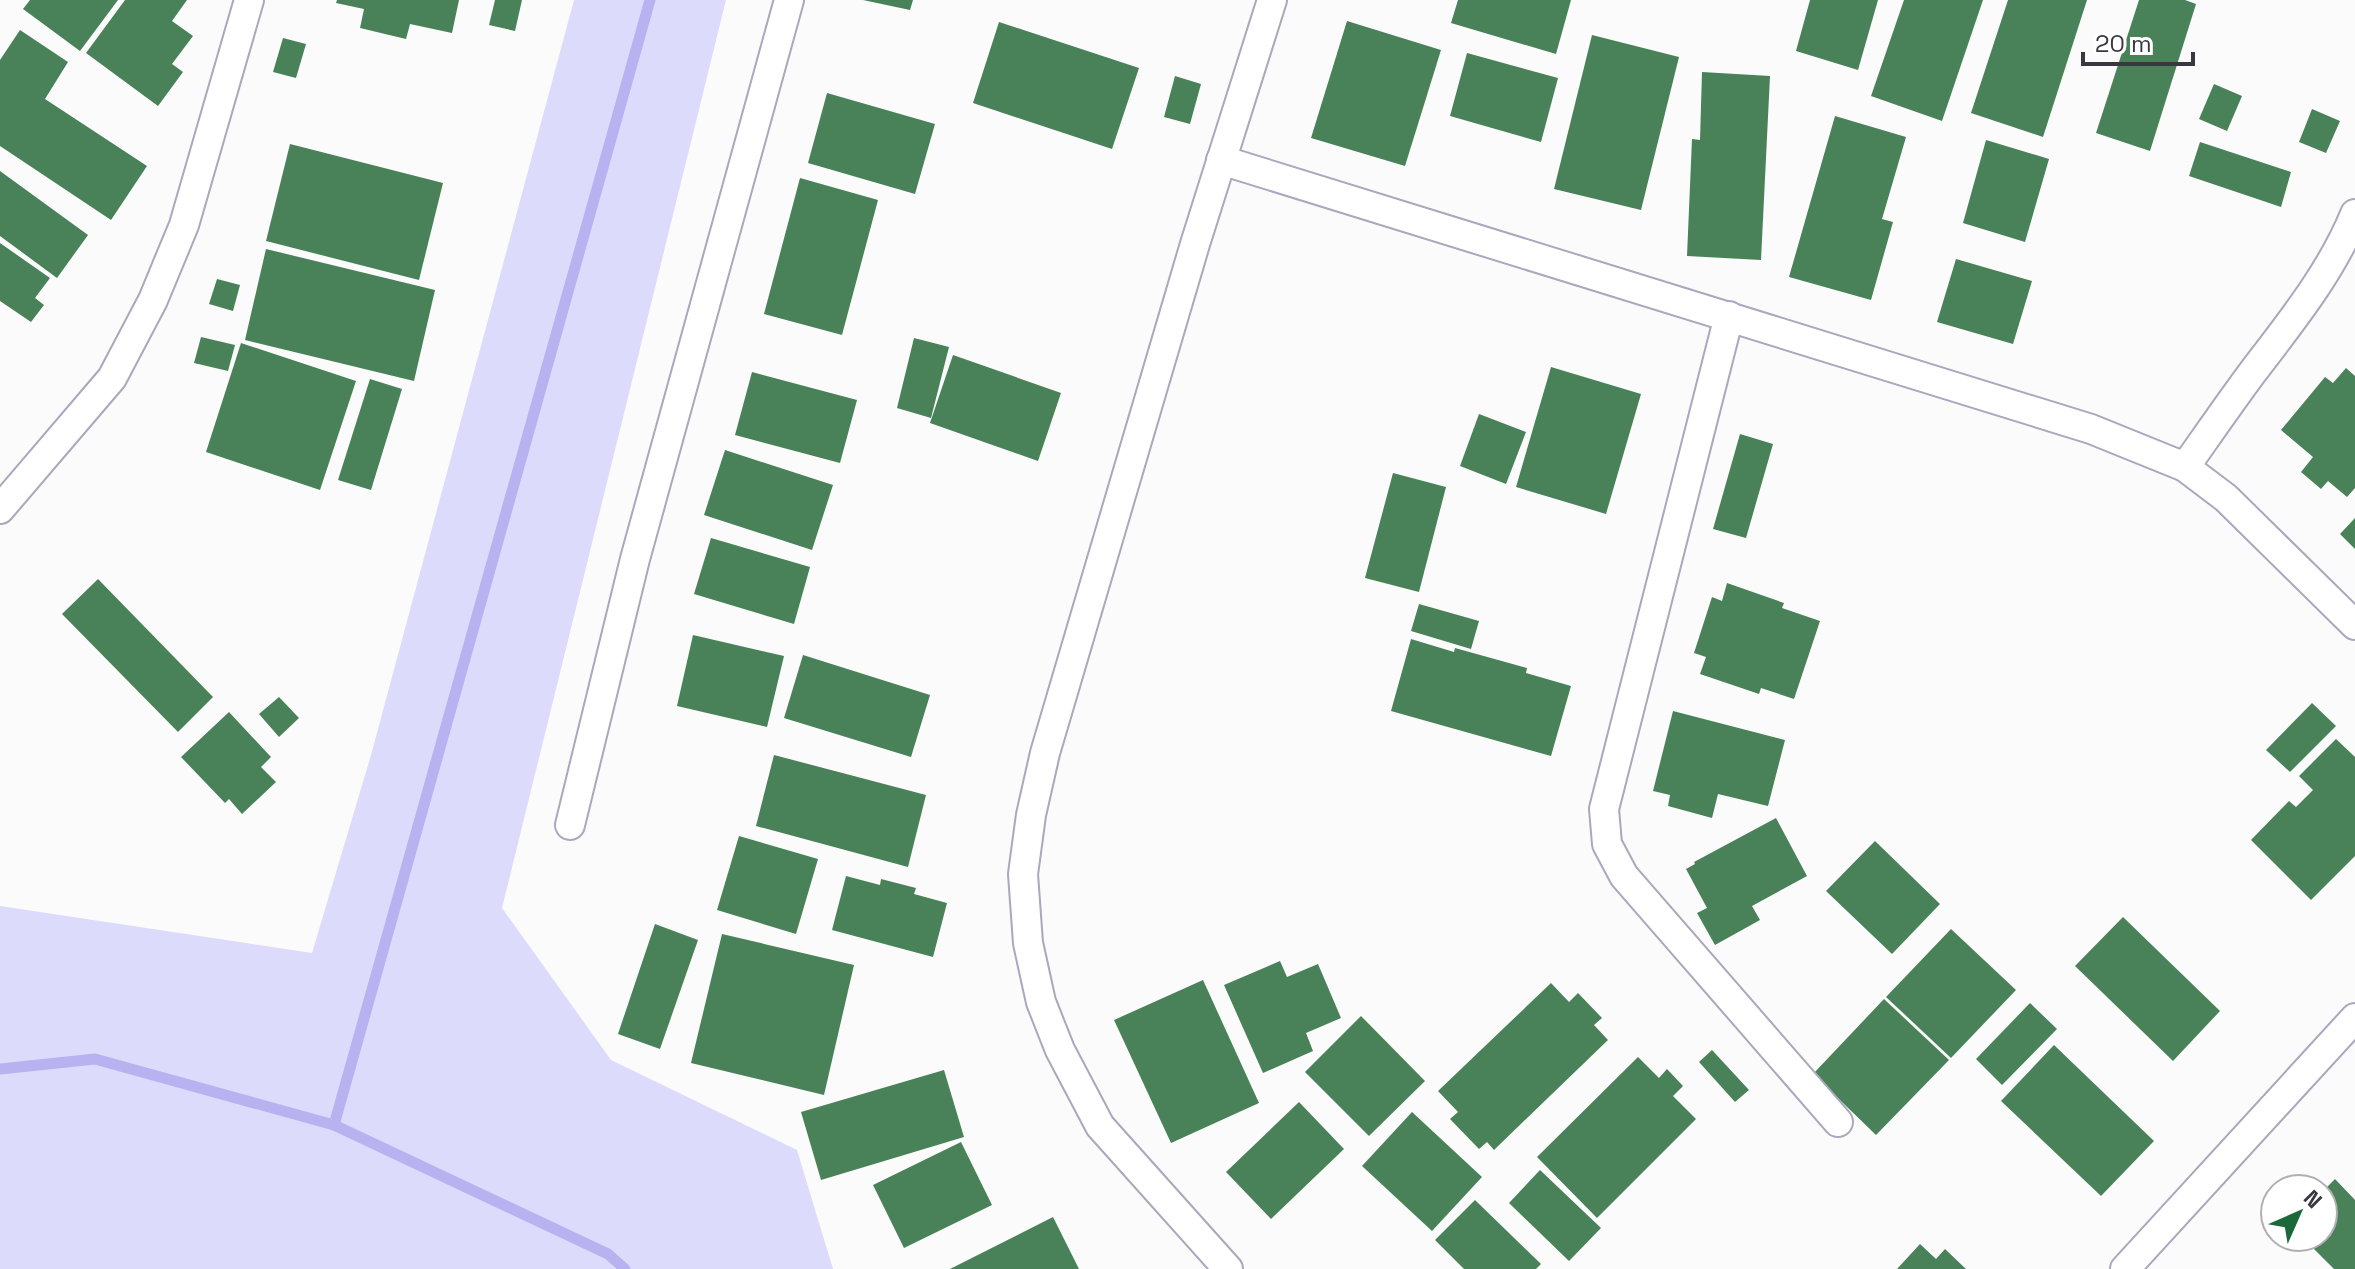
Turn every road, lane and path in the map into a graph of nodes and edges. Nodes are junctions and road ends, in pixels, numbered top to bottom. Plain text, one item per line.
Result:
1 (249, 0) edge
2 (789, 0) edge
3 (1272, 0) edge
4 (1221, 160) junction
5 (2355, 214) edge
6 (1729, 316) junction
7 (2185, 467) junction
8 (0, 509) edge
9 (2355, 625) edge
10 (570, 825) dead end
11 (2355, 1018) edge
12 (1838, 1122) dead end
13 (1228, 1269) edge
14 (2125, 1269) edge

1 - 8 street
2 - 10 street
3 - 4 street
4 - 6 street
4 - 13 street
5 - 7 street
6 - 7 street
6 - 12 street
7 - 9 street
11 - 14 street

